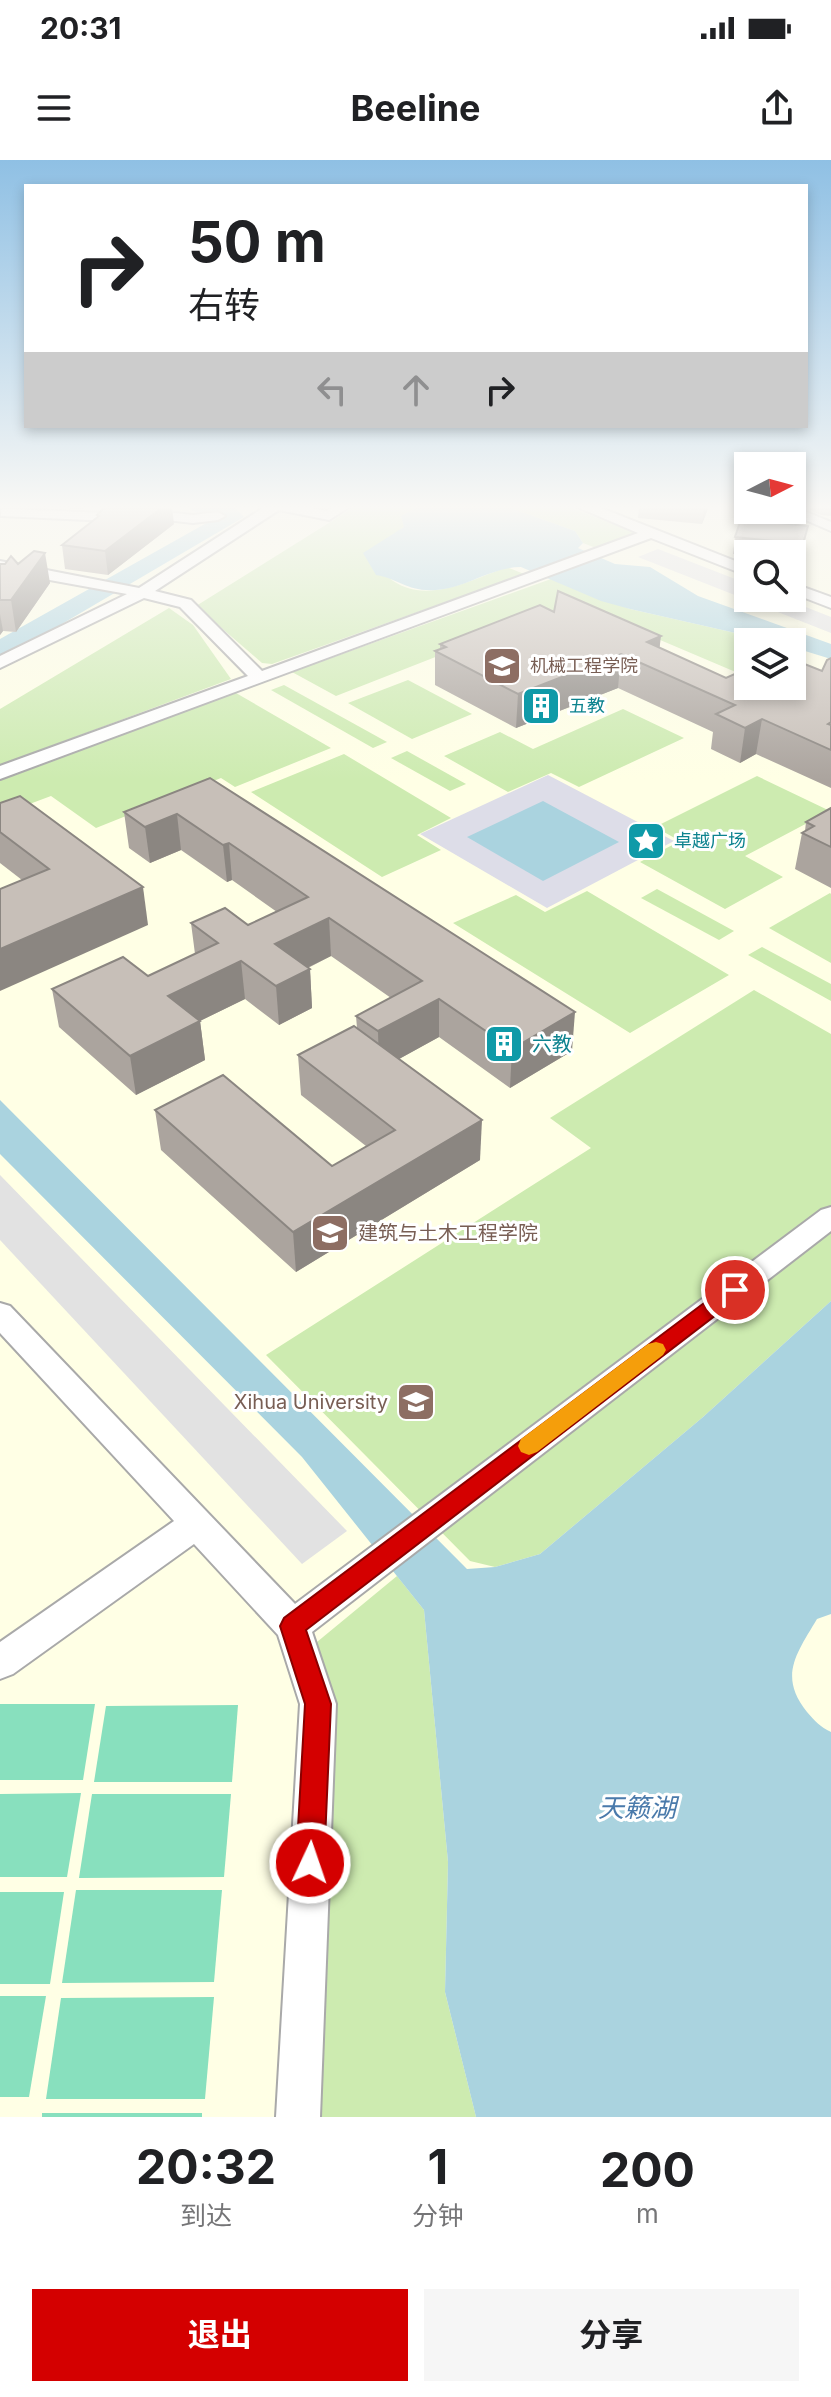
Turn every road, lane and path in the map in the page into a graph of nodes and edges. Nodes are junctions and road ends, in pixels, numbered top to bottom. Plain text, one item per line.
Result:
1 (131, 597) edge
2 (159, 597) edge
3 (475, 597) edge
4 (0, 663) edge
5 (259, 677) junction
6 (0, 773) edge
7 (831, 1217) edge
8 (0, 1314) edge
9 (195, 1525) junction
10 (293, 1626) junction
11 (0, 1662) edge
12 (298, 2117) edge

1 - 4 street
2 - 5 street
3 - 5 street
5 - 6 street
7 - 10 street
8 - 9 street
9 - 10 street
9 - 11 street
10 - 12 street

